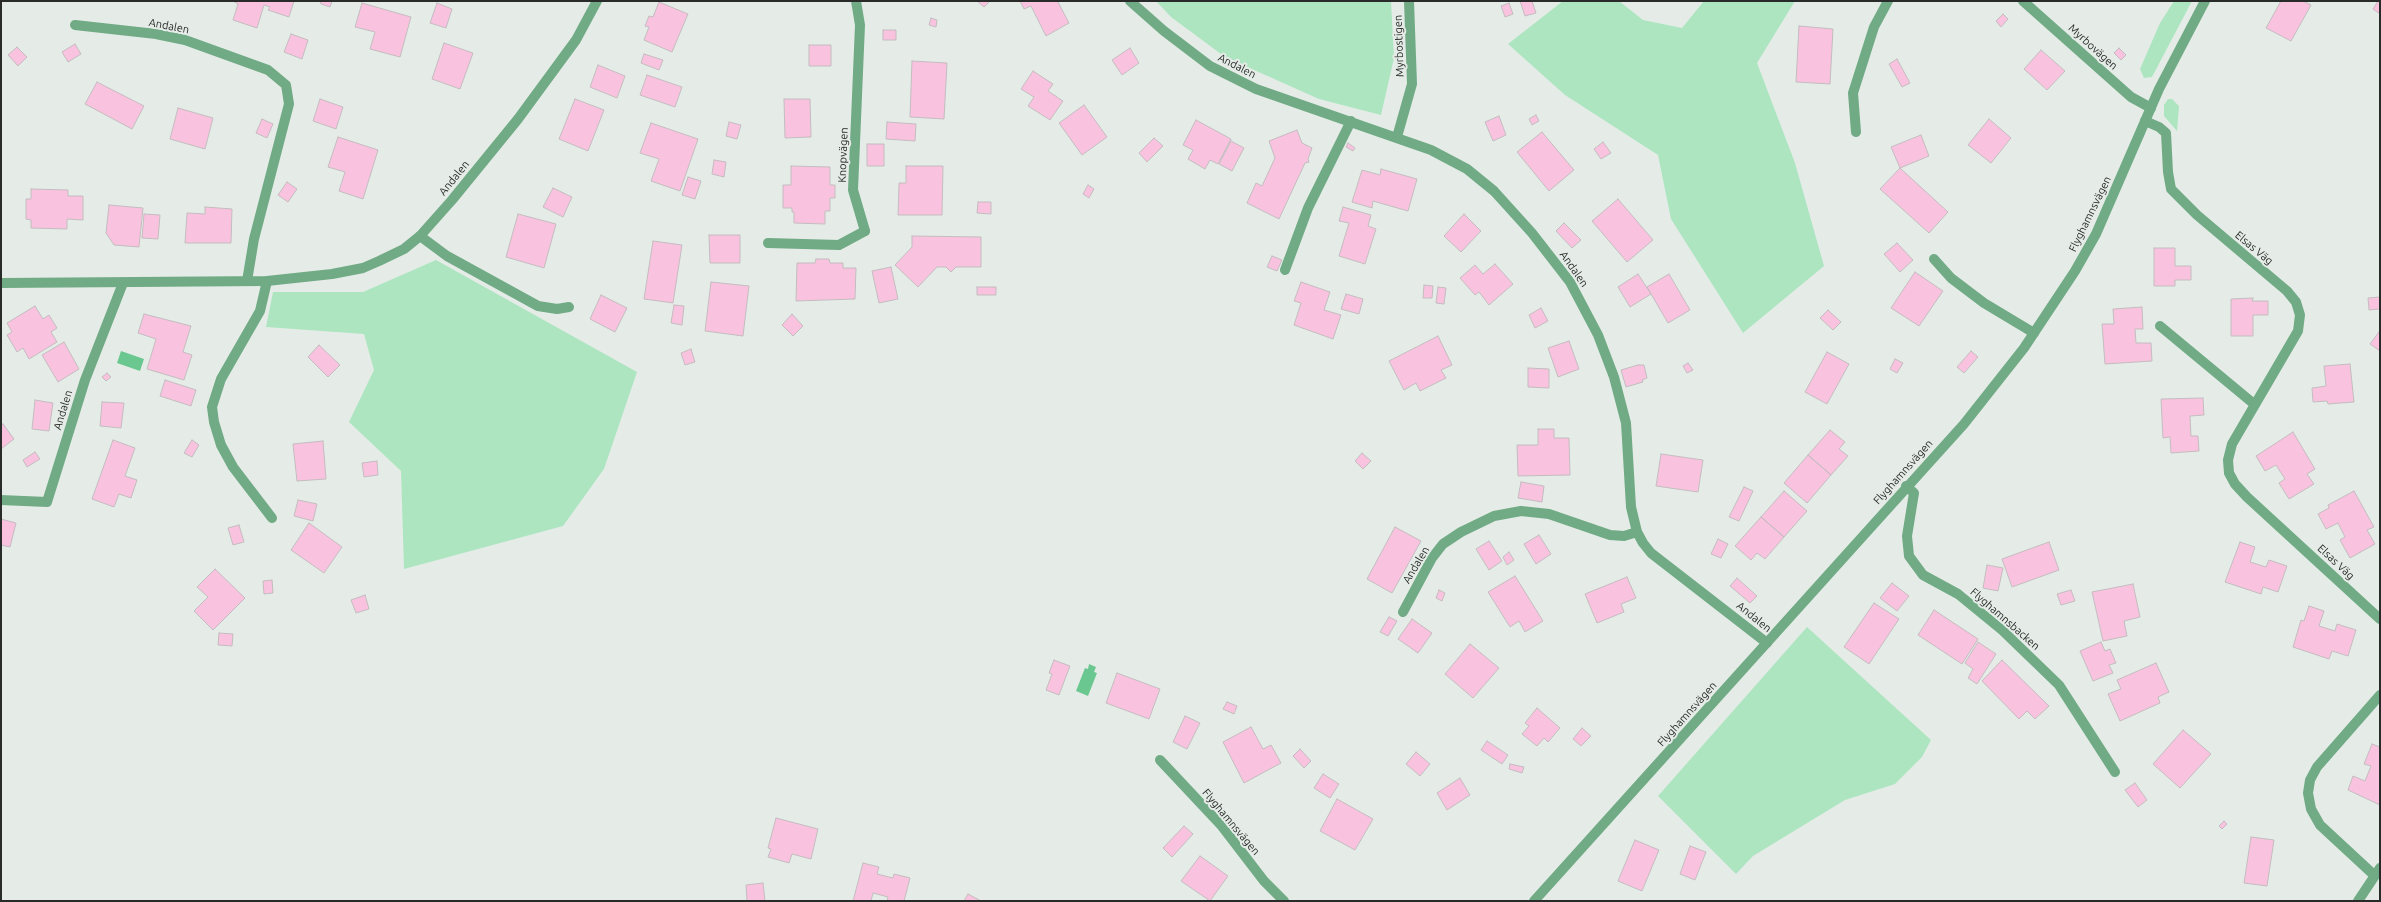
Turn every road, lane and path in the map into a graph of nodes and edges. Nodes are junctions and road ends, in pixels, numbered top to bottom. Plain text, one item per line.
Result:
1 (597, 1) edge
2 (856, 1) edge
3 (1130, 1) edge
4 (1409, 1) edge
5 (1888, 1) edge
6 (2023, 1) edge
7 (2205, 1) edge
8 (75, 25) dead end
9 (2151, 108) junction
10 (1351, 121) junction
11 (2145, 121) junction
12 (1856, 132) dead end
13 (1397, 137) junction
14 (420, 236) junction
15 (768, 243) dead end
16 (1934, 259) dead end
17 (1285, 270) dead end
18 (247, 282) junction
19 (267, 282) junction
20 (1, 283) edge
21 (123, 283) junction
22 (569, 306) dead end
23 (2160, 326) dead end
24 (2034, 333) junction
25 (2254, 404) junction
26 (1906, 486) junction
27 (1, 500) edge
28 (272, 518) dead end
29 (1637, 532) junction
30 (1403, 612) dead end
31 (2380, 619) edge
32 (1767, 643) junction
33 (2380, 695) edge
34 (1160, 760) dead end
35 (2115, 772) dead end
36 (2377, 871) edge
37 (1284, 901) edge
38 (1534, 901) edge
39 (2358, 901) edge

1 - 14 street, Andalen
2 - 15 street, Knopvägen
3 - 10 street, Andalen
4 - 13 street, Myrbostigen
5 - 12 street
6 - 9 street, Myrbovägen
7 - 9 street, Flyghamnsvägen
8 - 18 street, Andalen
9 - 11 street, Flyghamnsvägen
10 - 13 street, Andalen
10 - 17 street
11 - 24 street, Flyghamnsvägen
11 - 25 street, Elsas Väg
13 - 29 street, Andalen
14 - 19 street, Andalen
14 - 22 street
16 - 24 street
18 - 19 street, Andalen
18 - 21 street, Andalen
19 - 28 street
20 - 21 street, Andalen
21 - 27 street, Andalen
23 - 25 street
24 - 26 street, Flyghamnsvägen
25 - 31 street, Elsas Väg
26 - 32 street, Flyghamnsvägen
26 - 35 street, Flyghamnsbacken
29 - 30 street, Andalen
29 - 32 street, Andalen
32 - 38 street, Flyghamnsvägen
33 - 36 street
34 - 37 street, Flyghamnsvägen
36 - 39 street

